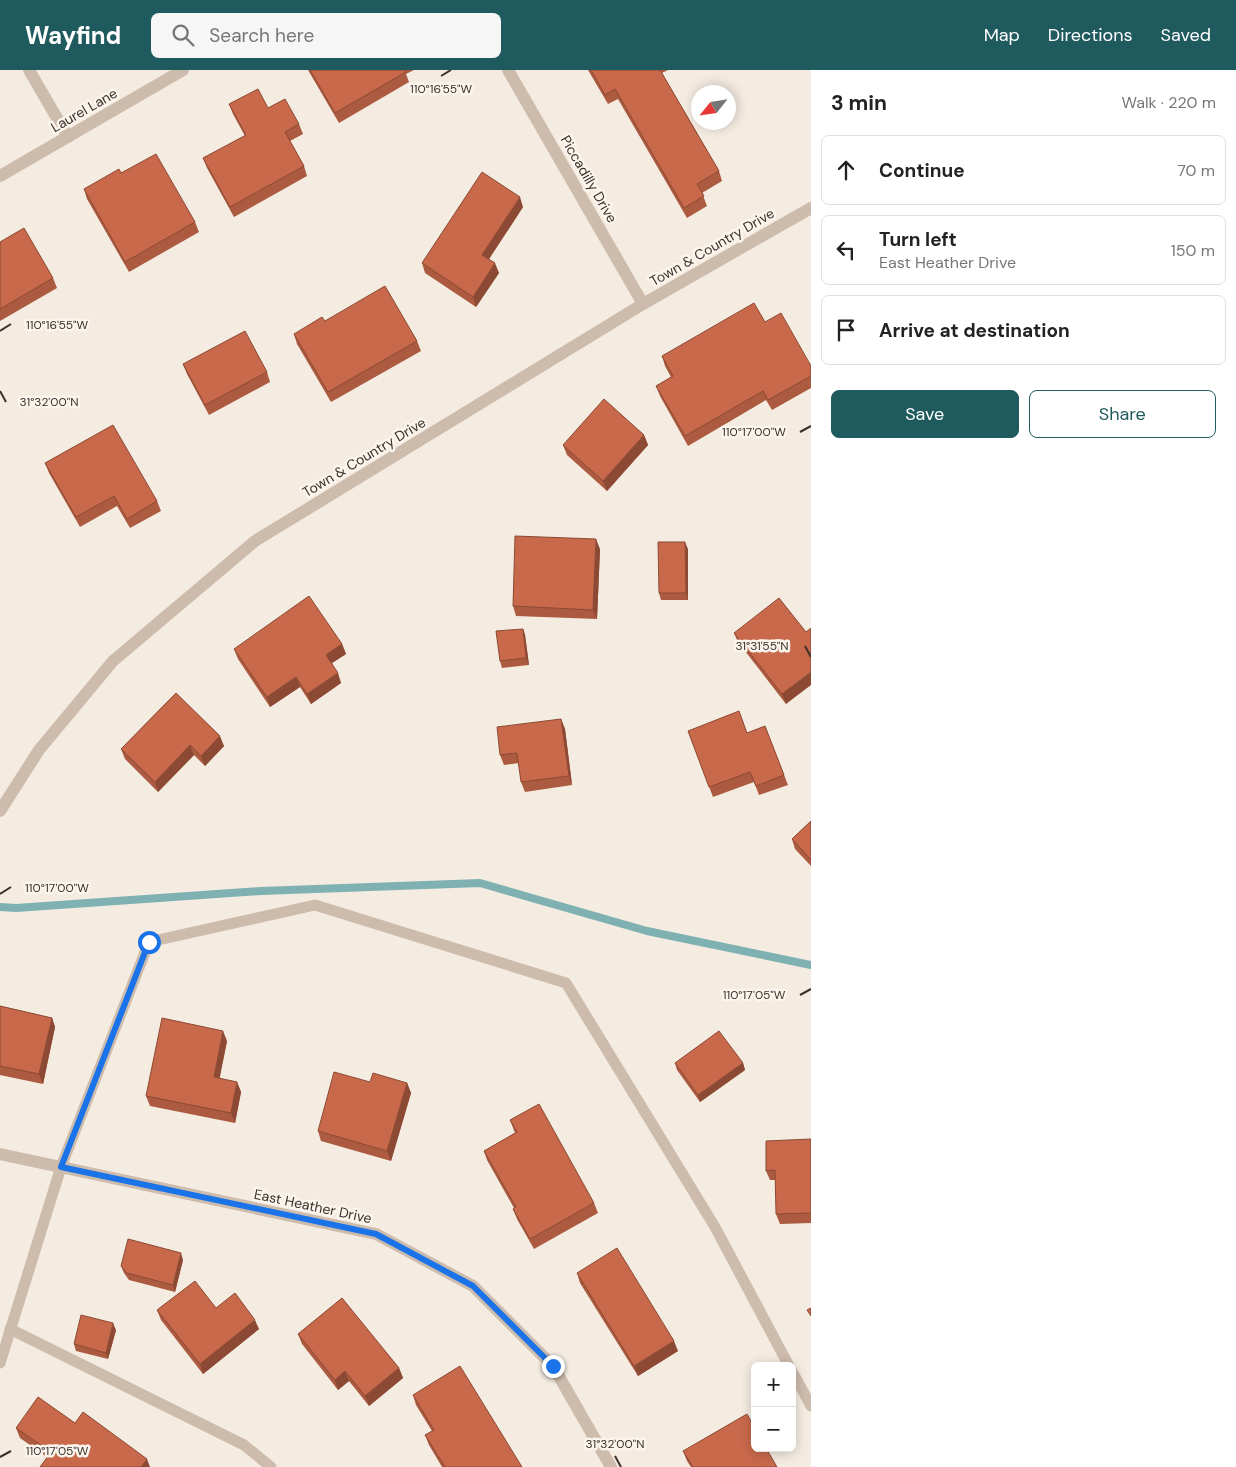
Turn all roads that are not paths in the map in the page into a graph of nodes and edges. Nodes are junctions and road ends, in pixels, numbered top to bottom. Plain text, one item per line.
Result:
1 (30, 70) edge
2 (183, 70) edge
3 (508, 70) edge
4 (68, 137) junction
5 (0, 176) edge
6 (811, 208) edge
7 (643, 304) junction
8 (0, 811) edge
9 (0, 1154) edge
10 (61, 1167) junction
11 (10, 1329) junction
12 (788, 1362) edge
13 (0, 1363) edge
14 (796, 1378) edge
15 (811, 1406) edge
16 (271, 1467) edge
17 (610, 1467) edge

1 - 4 street
2 - 4 street, Laurel Lane
3 - 7 street, Piccadilly Drive
4 - 5 street, Laurel Lane
6 - 7 street, Town & Country Drive
7 - 8 street, Town & Country Drive
9 - 10 street, East Heather Drive
10 - 11 lane
10 - 12 lane
10 - 17 street, East Heather Drive
11 - 13 lane
11 - 16 lane
14 - 15 lane

